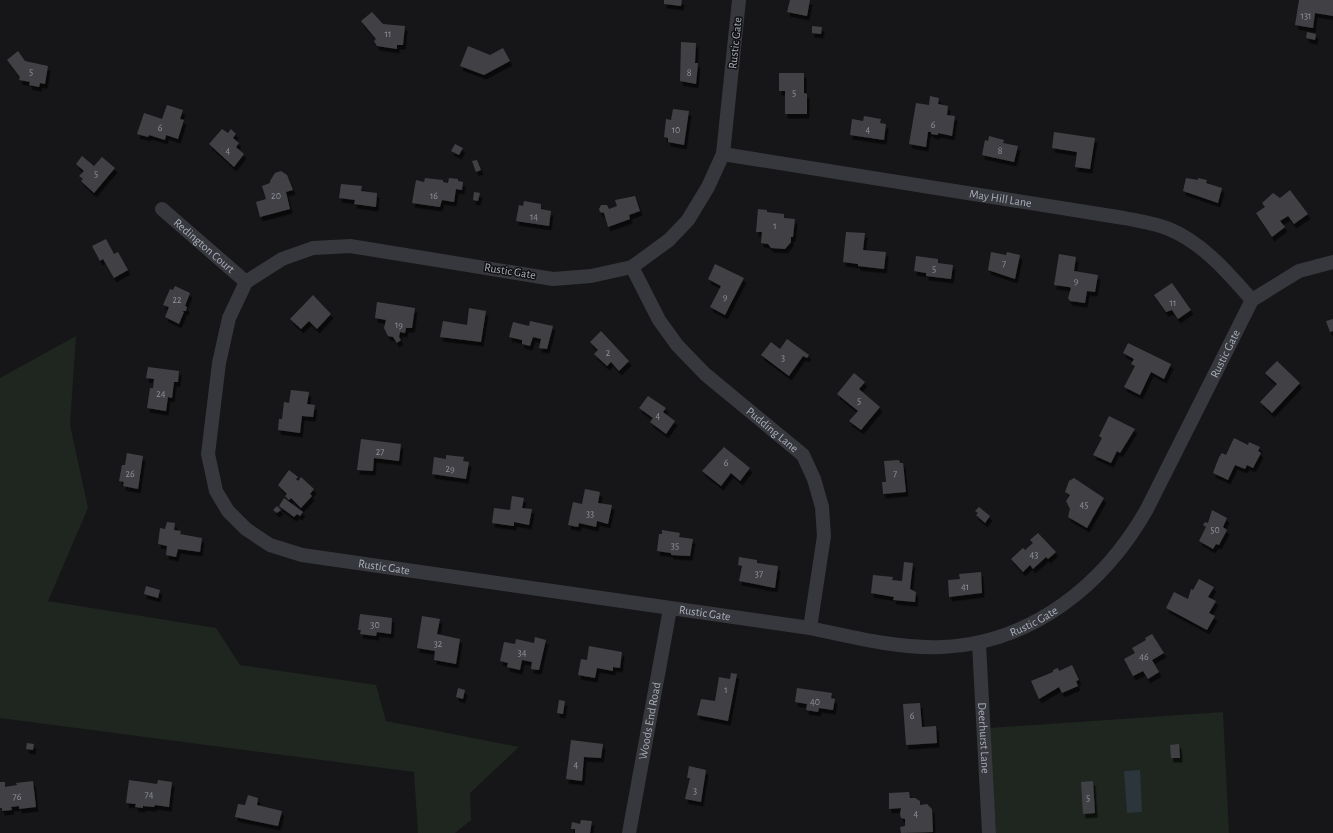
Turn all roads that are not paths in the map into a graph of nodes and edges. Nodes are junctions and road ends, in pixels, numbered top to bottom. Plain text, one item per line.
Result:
1 (739, 0) edge
2 (723, 154) junction
3 (162, 210) dead end
4 (1333, 262) edge
5 (632, 267) junction
6 (246, 282) junction
7 (1252, 300) junction
8 (670, 609) junction
9 (810, 628) junction
10 (979, 644) junction
11 (629, 833) edge
12 (989, 833) edge

1 - 2 street, Rustic Gate
2 - 5 street, Rustic Gate
2 - 7 street, May Hill Lane
3 - 6 street, Redington Court
4 - 7 street
5 - 6 street, Rustic Gate
5 - 9 street, Pudding Lane
6 - 8 street, Rustic Gate
7 - 10 street, Rustic Gate
8 - 9 street, Rustic Gate
8 - 11 street, Woods End Road
9 - 10 street, Rustic Gate
10 - 12 street, Deerhurst Lane

